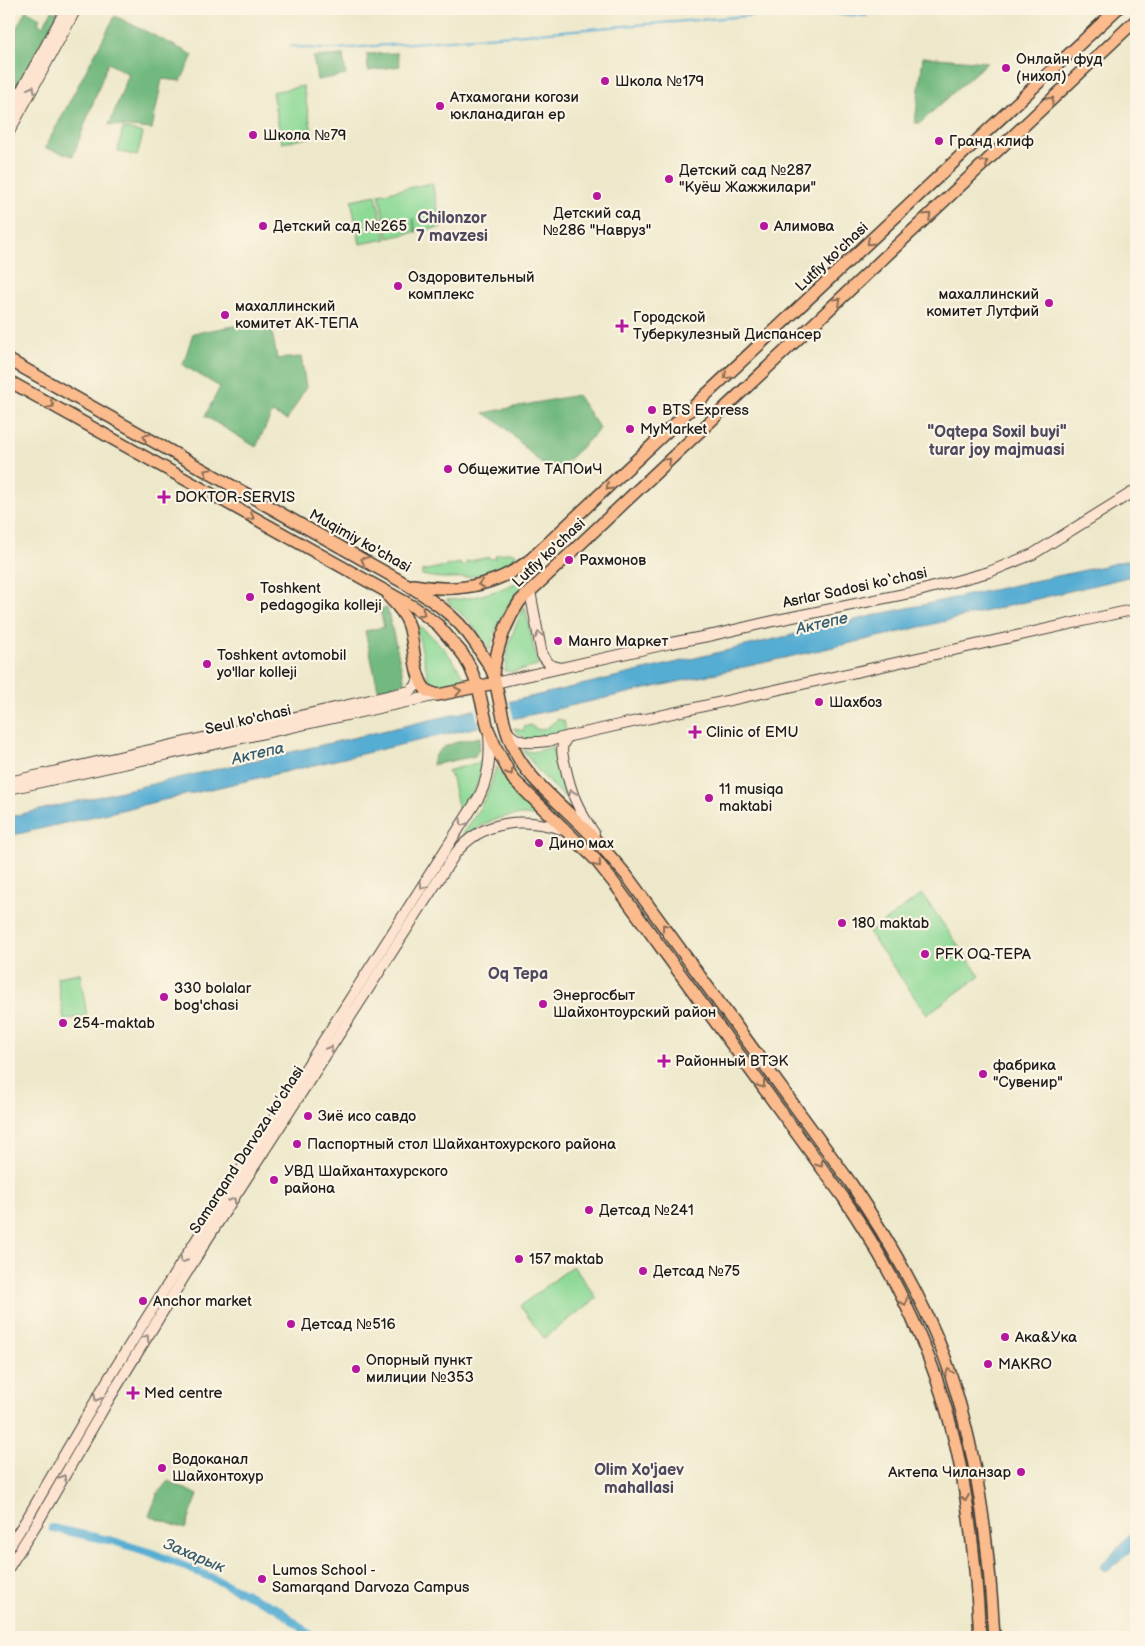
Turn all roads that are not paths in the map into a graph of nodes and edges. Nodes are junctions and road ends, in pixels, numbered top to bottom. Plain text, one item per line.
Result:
1 (66, 9) edge
2 (76, 9) edge
3 (1117, 9) edge
4 (1136, 20) edge
5 (9, 113) edge
6 (9, 132) edge
7 (804, 304) junction
8 (820, 318) junction
9 (763, 343) junction
10 (777, 359) junction
11 (9, 360) edge
12 (35, 375) junction
13 (9, 381) edge
14 (26, 391) junction
15 (188, 461) junction
16 (178, 476) junction
17 (1136, 490) edge
18 (406, 584) junction
19 (380, 589) junction
20 (530, 591) junction
21 (1136, 610) edge
22 (562, 668) junction
23 (420, 678) junction
24 (494, 678) junction
25 (478, 687) junction
26 (438, 695) junction
27 (503, 726) junction
28 (488, 729) junction
29 (569, 736) junction
30 (551, 740) junction
31 (562, 752) junction
32 (9, 782) edge
33 (9, 789) edge
34 (564, 830) junction
35 (605, 850) junction
36 (694, 966) junction
37 (682, 975) junction
38 (726, 1011) junction
39 (714, 1020) junction
40 (802, 1116) junction
41 (791, 1124) junction
42 (874, 1218) junction
43 (863, 1226) junction
44 (932, 1328) junction
45 (919, 1334) junction
46 (9, 1547) edge
47 (9, 1568) edge
48 (989, 1574) junction
49 (976, 1576) junction
50 (980, 1637) edge
51 (994, 1637) edge

1 - 5 main road
6 -> 2 main road
3 -> 7 main road, Lutfiy ko'chasi
8 -> 4 main road, Lutfiy ko'chasi
7 - 8 main road
7 - 9 main road, Lutfiy ko'chasi
8 - 10 main road, Lutfiy ko'chasi
9 - 10 main road
9 -> 18 main road, Lutfiy ko'chasi
20 -> 10 main road, Lutfiy ko'chasi
11 - 12 main road, Muqimiy ko'chasi
12 - 14 main road
15 -> 12 main road, Muqimiy ko'chasi
13 - 14 main road
14 -> 16 main road
15 - 16 main road
18 -> 15 main road, Muqimiy ko'chasi
16 -> 19 main road
17 - 22 main road, Asrlar Sadosi ko‘chasi
18 - 24 main road, Muqimiy ko'chasi
19 - 23 main road
19 -> 25 main road
22 -> 20 main road
20 - 24 main road, Lutfiy ko'chasi
21 - 29 main road
22 - 24 main road, Asrlar Sadosi ko‘chasi
23 - 26 main road
23 - 32 main road
24 - 25 main road, Seul ko'chasi
24 - 27 main road, Muqimiy ko'chasi
26 -> 25 main road, Seul ko'chasi
25 - 28 main road
26 - 33 main road, Seul ko'chasi
27 - 30 main road
27 - 35 main road, Muqimiy ko'chasi
28 -> 34 main road
28 -> 46 main road, Samarqand Darvoza koʻchasi
29 - 30 main road
29 - 31 main road
30 - 31 main road
35 -> 31 main road
34 -> 37 main road
47 -> 34 main road, Samarqand Darvoza koʻchasi
36 -> 35 main road, Muqimiy ko'chasi
36 - 37 main road
36 - 38 main road, Muqimiy ko'chasi
37 - 39 main road
38 - 39 main road
38 - 40 main road, Muqimiy ko'chasi
39 -> 41 main road
40 - 41 main road
40 - 42 main road, Muqimiy ko'chasi
41 -> 43 main road
42 - 43 main road
42 - 44 main road, Muqimiy ko'chasi
43 -> 45 main road
44 - 45 main road
48 -> 44 main road, Muqimiy ko'chasi
45 -> 49 main road
48 - 49 main road
48 - 51 main road, Muqimiy ko'chasi
49 - 50 main road

